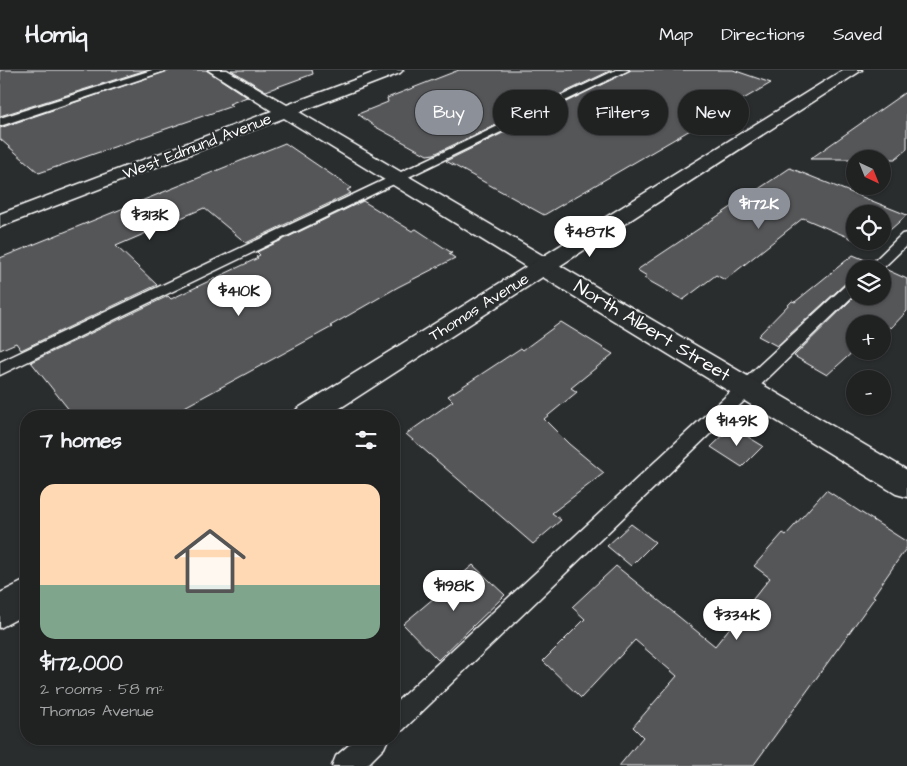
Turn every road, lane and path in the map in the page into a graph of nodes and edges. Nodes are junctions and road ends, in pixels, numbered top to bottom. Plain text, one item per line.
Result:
1 (164, 70) edge
2 (216, 70) edge
3 (395, 70) edge
4 (624, 70) edge
5 (854, 70) edge
6 (287, 112) junction
7 (0, 122) edge
8 (398, 179) junction
9 (0, 221) edge
10 (907, 237) edge
11 (883, 260) edge
12 (543, 266) junction
13 (846, 293) edge
14 (0, 369) edge
15 (746, 387) junction
16 (316, 410) edge
17 (907, 485) edge
18 (20, 599) edge
19 (0, 612) edge
20 (400, 715) edge
21 (369, 745) edge
22 (346, 766) edge

1 - 7 lane
2 - 6 street, North Albert Street
3 - 6 street, West Edmund Avenue
4 - 8 lane
5 - 12 street, Thomas Avenue
6 - 8 street, North Albert Street
6 - 9 street, West Edmund Avenue
8 - 12 street, North Albert Street
8 - 14 lane
10 - 11 lane
12 - 15 street, North Albert Street
12 - 16 street, Thomas Avenue
13 - 15 lane
15 - 17 street, North Albert Street
15 - 20 lane
18 - 19 street
21 - 22 lane

